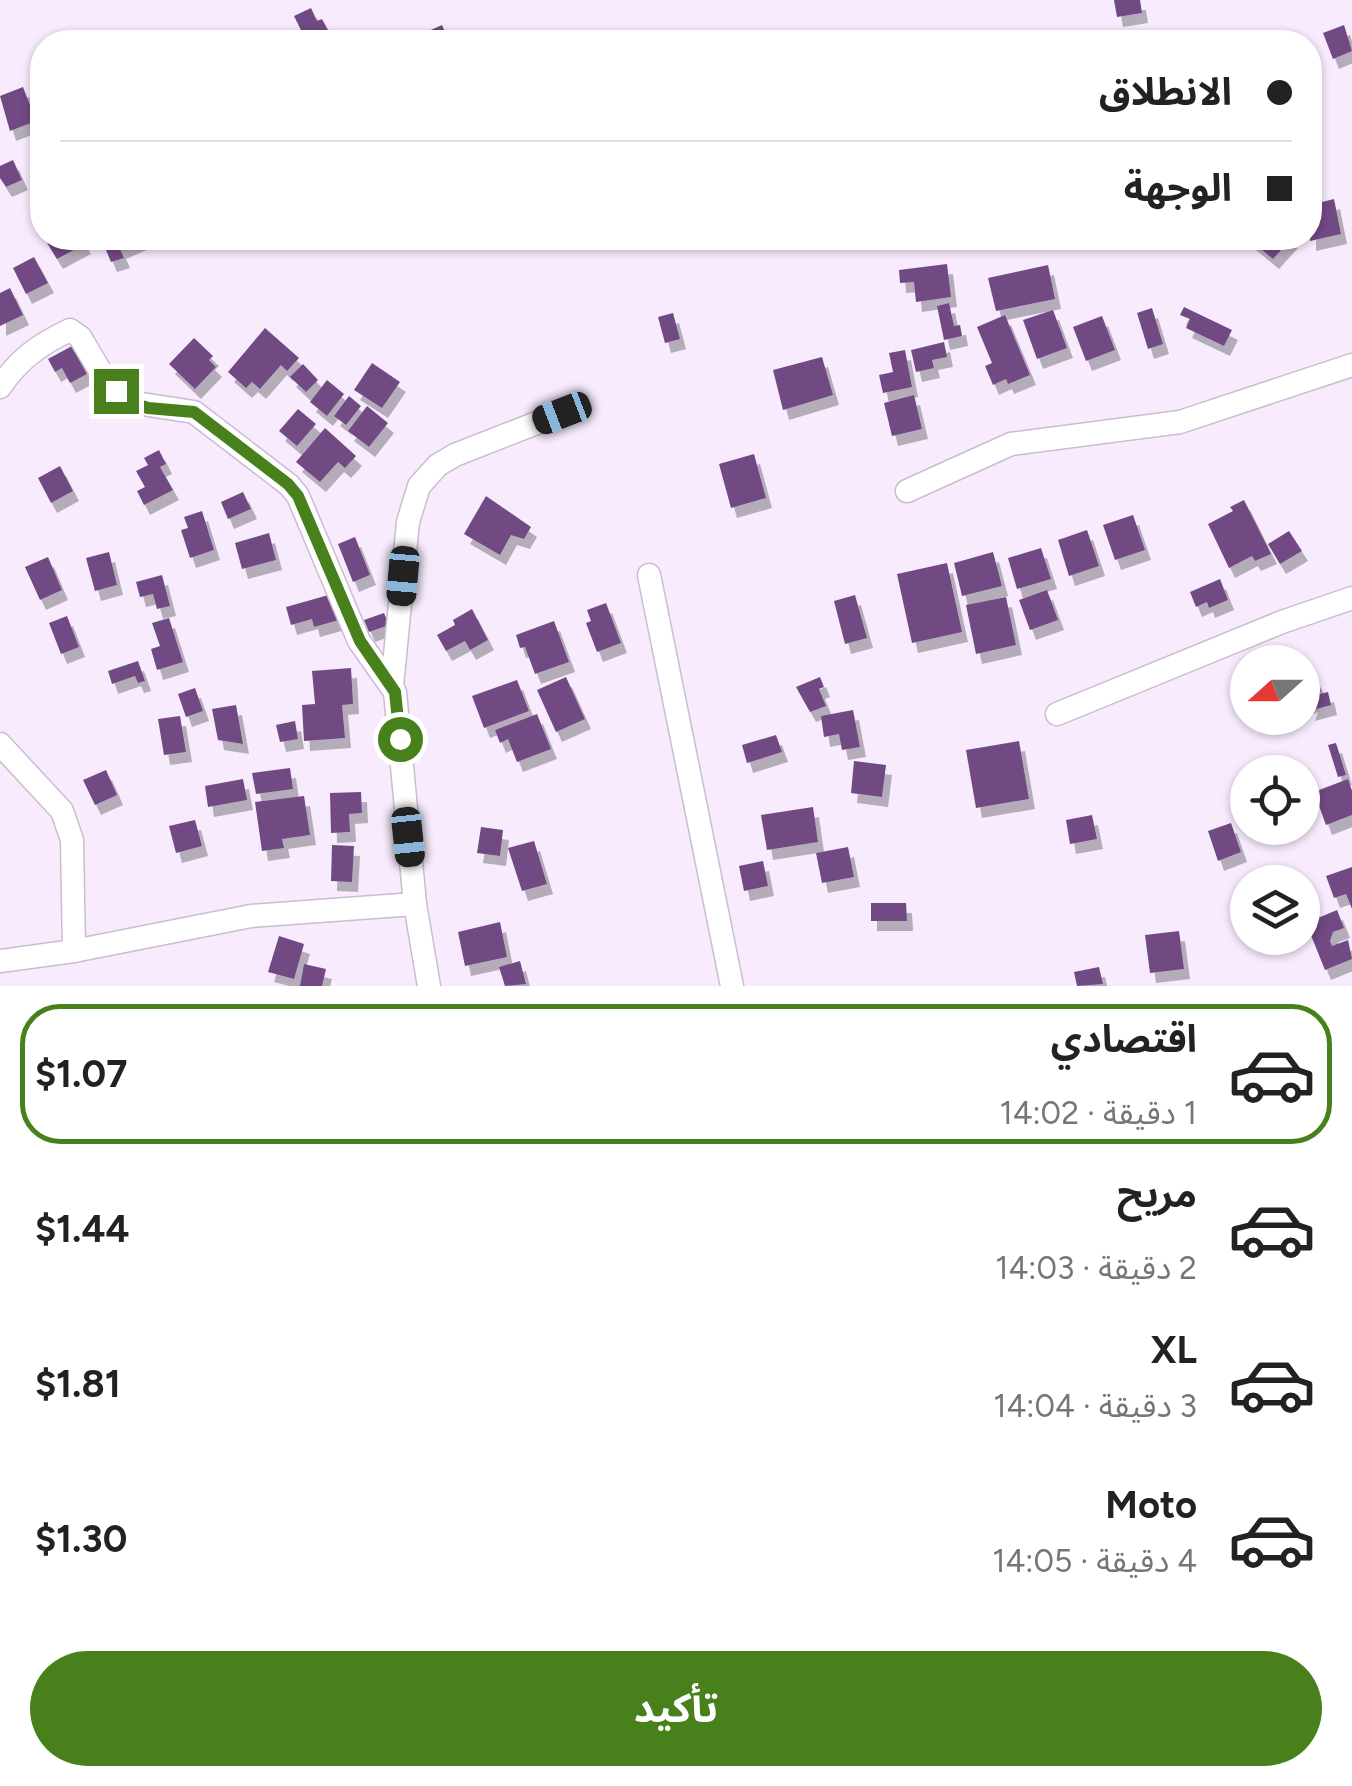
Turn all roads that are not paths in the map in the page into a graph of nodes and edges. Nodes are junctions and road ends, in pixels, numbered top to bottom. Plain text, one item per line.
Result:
1 (1352, 365) edge
2 (0, 387) edge
3 (562, 413) dead end
4 (907, 492) dead end
5 (649, 575) dead end
6 (1352, 598) edge
7 (392, 686) junction
8 (1057, 714) dead end
9 (0, 744) edge
10 (415, 904) junction
11 (74, 951) junction
12 (0, 961) edge
13 (428, 986) edge
14 (732, 986) edge

1 - 4 street
2 - 7 street
3 - 7 street
5 - 14 street
6 - 8 street
7 - 10 street
9 - 11 street
10 - 11 street
10 - 13 street
11 - 12 street

